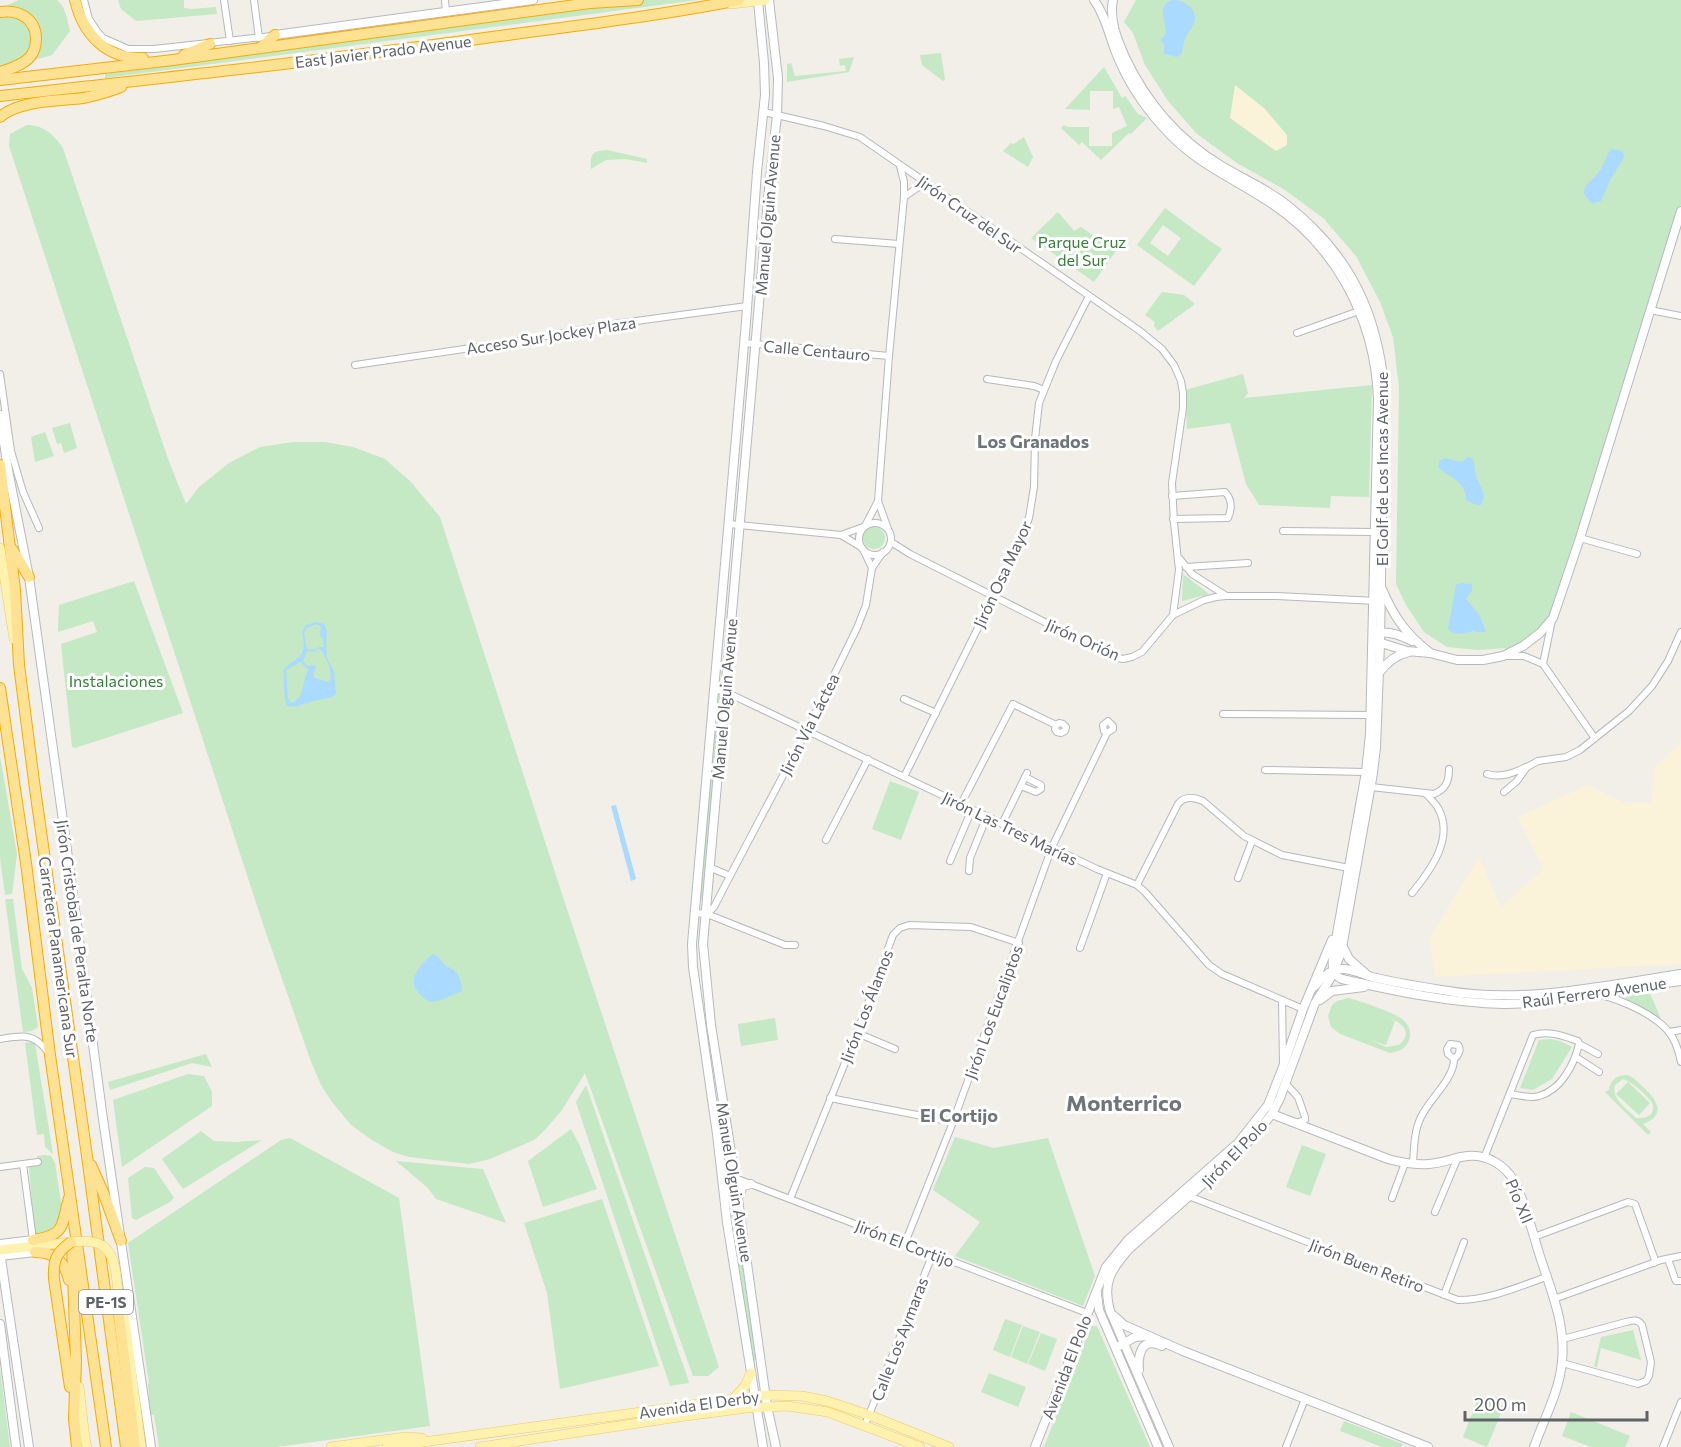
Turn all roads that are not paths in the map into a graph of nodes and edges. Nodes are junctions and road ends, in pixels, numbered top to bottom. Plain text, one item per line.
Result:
1 (75, 0) edge
2 (84, 0) edge
3 (224, 0) edge
4 (254, 0) edge
5 (444, 0) edge
6 (533, 0) edge
7 (606, 0) edge
8 (638, 0) edge
9 (739, 0) edge
10 (767, 0) edge
11 (1094, 0) edge
12 (1113, 0) edge
13 (758, 1) edge
14 (497, 3) edge
15 (590, 3) junction
16 (684, 11) junction
17 (0, 12) edge
18 (446, 12) junction
19 (405, 18) junction
20 (390, 30) junction
21 (275, 35) joint
22 (230, 41) junction
23 (260, 43) junction
24 (210, 44) junction
25 (173, 60) junction
26 (0, 72) edge
27 (0, 80) edge
28 (134, 82) junction
29 (0, 96) edge
30 (764, 112) junction
31 (777, 115) junction
32 (0, 117) edge
33 (900, 166) junction
34 (927, 184) junction
35 (904, 197) junction
36 (1681, 211) edge
37 (835, 239) dead end
38 (899, 244) junction
39 (1089, 296) junction
40 (747, 306) junction
41 (1650, 310) junction
42 (1359, 311) junction
43 (1681, 316) edge
44 (746, 322) junction
45 (757, 322) junction
46 (1297, 333) dead end
47 (744, 343) junction
48 (755, 344) junction
49 (889, 357) junction
50 (355, 365) dead end
51 (0, 374) edge
52 (987, 380) dead end
53 (1044, 390) junction
54 (0, 415) edge
55 (0, 465) edge
56 (1172, 496) junction
57 (878, 501) junction
58 (1173, 519) junction
59 (729, 524) junction
60 (740, 525) junction
61 (864, 526) junction
62 (39, 528) dead end
63 (888, 530) junction
64 (1283, 531) dead end
65 (1375, 532) junction
66 (840, 535) junction
67 (1580, 538) junction
68 (891, 542) junction
69 (5, 547) edge
70 (862, 548) junction
71 (884, 552) junction
72 (1637, 554) dead end
73 (1179, 556) junction
74 (1248, 562) dead end
75 (1186, 567) junction
76 (872, 568) junction
77 (29, 577) junction
78 (1380, 586) junction
79 (993, 596) junction
80 (1226, 596) junction
81 (1376, 601) junction
82 (1389, 606) junction
83 (1173, 615) junction
84 (1553, 618) junction
85 (1681, 632) edge
86 (1376, 637) junction
87 (1420, 645) junction
88 (1411, 651) junction
89 (1430, 652) junction
90 (1503, 656) junction
91 (1543, 664) junction
92 (1379, 674) junction
93 (0, 688) edge
94 (714, 690) junction
95 (725, 691) junction
96 (904, 699) dead end
97 (936, 713) junction
98 (1223, 714) dead end
99 (1370, 716) junction
100 (1056, 725) dead end
101 (807, 730) junction
102 (1107, 733) dead end
103 (1594, 737) junction
104 (868, 759) junction
105 (1527, 766) junction
106 (1449, 769) dead end
107 (1265, 770) dead end
108 (1366, 772) junction
109 (1486, 774) dead end
110 (904, 777) junction
111 (1021, 786) junction
112 (1371, 787) junction
113 (1442, 791) junction
114 (1504, 792) dead end
115 (1426, 794) junction
116 (961, 804) junction
117 (1437, 807) junction
118 (972, 809) junction
119 (987, 816) junction
120 (1002, 824) junction
121 (826, 840) dead end
122 (1252, 841) junction
123 (1052, 847) junction
124 (950, 861) dead end
125 (709, 867) junction
126 (1349, 868) junction
127 (969, 871) dead end
128 (1107, 873) junction
129 (730, 876) junction
130 (1238, 878) dead end
131 (1137, 885) junction
132 (1412, 893) dead end
133 (694, 913) junction
134 (706, 914) junction
135 (1338, 928) junction
136 (1019, 943) junction
137 (1343, 944) junction
138 (795, 945) dead end
139 (1080, 948) dead end
140 (1334, 971) junction
141 (1681, 974) edge
142 (1681, 981) edge
143 (1373, 982) junction
144 (1309, 994) junction
145 (1598, 994) junction
146 (1282, 1000) junction
147 (1303, 1009) junction
148 (711, 1025) junction
149 (701, 1026) junction
150 (1305, 1030) junction
151 (1681, 1030) edge
152 (1669, 1032) junction
153 (856, 1033) junction
154 (0, 1039) edge
155 (1579, 1044) junction
156 (896, 1049) dead end
157 (1598, 1054) dead end
158 (50, 1055) junction
159 (1576, 1057) junction
160 (1454, 1059) dead end
161 (1681, 1062) edge
162 (1283, 1068) junction
163 (1599, 1072) dead end
164 (1285, 1083) junction
165 (1510, 1094) junction
166 (830, 1098) junction
167 (1272, 1114) junction
168 (953, 1122) junction
169 (1295, 1123) junction
170 (87, 1156) junction
171 (1458, 1157) junction
172 (1484, 1158) junction
173 (38, 1162) dead end
174 (23, 1164) junction
175 (1409, 1164) junction
176 (0, 1167) edge
177 (735, 1178) junction
178 (722, 1180) junction
179 (751, 1184) junction
180 (70, 1192) junction
181 (1191, 1197) junction
182 (1392, 1198) dead end
183 (738, 1199) junction
184 (790, 1199) junction
185 (1435, 1212) dead end
186 (76, 1227) junction
187 (1534, 1237) junction
188 (33, 1240) junction
189 (121, 1241) junction
190 (71, 1242) junction
191 (1464, 1242) dead end
192 (905, 1243) junction
193 (0, 1244) edge
194 (35, 1252) joint
195 (933, 1253) junction
196 (0, 1254) edge
197 (1681, 1256) edge
198 (1668, 1259) junction
199 (1654, 1263) junction
200 (1546, 1277) junction
201 (1681, 1281) edge
202 (1097, 1287) junction
203 (1444, 1295) junction
204 (1554, 1299) junction
205 (74, 1301) junction
206 (120, 1309) junction
207 (1110, 1311) junction
208 (1087, 1313) junction
209 (1100, 1313) junction
210 (0, 1324) edge
211 (1116, 1326) junction
212 (13, 1335) junction
213 (1149, 1336) junction
214 (1, 1337) edge
215 (1563, 1339) junction
216 (1124, 1343) junction
217 (1115, 1348) junction
218 (1183, 1351) junction
219 (16, 1353) junction
220 (2, 1355) edge
221 (76, 1361) junction
222 (1562, 1363) junction
223 (751, 1373) junction
224 (1141, 1381) junction
225 (765, 1395) junction
226 (754, 1396) junction
227 (734, 1399) junction
228 (1305, 1399) junction
229 (1681, 1402) edge
230 (767, 1406) junction
231 (756, 1407) junction
232 (74, 1411) junction
233 (685, 1411) junction
234 (869, 1415) junction
235 (769, 1419) junction
236 (759, 1421) junction
237 (865, 1425) junction
238 (443, 1440) junction
239 (527, 1443) edge
240 (83, 1444) edge
241 (16, 1447) edge
242 (29, 1447) edge
243 (106, 1447) edge
244 (126, 1447) edge
245 (135, 1447) edge
246 (141, 1447) edge
247 (151, 1447) edge
248 (331, 1447) edge
249 (387, 1447) edge
250 (480, 1447) edge
251 (762, 1447) edge
252 (776, 1447) edge
253 (920, 1447) edge
254 (949, 1447) edge
255 (1035, 1447) edge
256 (1158, 1447) edge
257 (1169, 1447) edge
258 (1286, 1447) edge
259 (1428, 1447) edge
260 (1534, 1447) edge
261 (1663, 1447) edge

1 - 25 highway
2 - 24 street, East Javier Prado Avenue
3 - 22 street
4 - 23 street
5 - 18 street
6 - 14 street, East Javier Prado Avenue
7 - 15 main road, East Javier Prado Avenue
8 - 15 highway
9 - 16 highway
10 - 13 main road, East Javier Prado Avenue
10 - 31 street, Manuel Olguin Avenue
11 - 42 street, El Golf de Los Incas Avenue
12 - 78 street, El Golf de Los Incas Avenue
13 - 16 main road, East Javier Prado Avenue
13 - 30 street, Manuel Olguin Avenue
14 - 18 street, East Javier Prado Avenue
15 - 20 highway, East Javier Prado Avenue
16 - 28 highway, East Javier Prado Avenue
17 - 26 highway
18 - 19 street, East Javier Prado Avenue
19 - 20 highway
19 - 21 street, East Javier Prado Avenue
20 - 23 highway, East Javier Prado Avenue
21 - 23 highway
22 - 23 street, East Javier Prado Avenue
22 - 24 street, East Javier Prado Avenue
23 - 25 highway, East Javier Prado Avenue
24 - 25 highway
25 - 27 highway, East Javier Prado Avenue
28 - 29 highway, East Javier Prado Avenue
28 - 32 highway
30 - 31 street, Jirón Cruz del Sur
30 - 40 street, Manuel Olguin Avenue
31 - 33 street, Jirón Cruz del Sur
31 - 45 street, Manuel Olguin Avenue
33 - 34 street, Jirón Cruz del Sur
33 - 35 street
34 - 35 street
34 - 39 street, Jirón Cruz del Sur
35 - 38 street
36 - 41 street
37 - 38 street
38 - 49 street
39 - 53 street, Jirón Osa Mayor
39 - 56 street, Jirón Cruz del Sur
40 - 44 street, Manuel Olguin Avenue
40 - 50 street, Acceso Sur Jockey Plaza
41 - 43 street
41 - 67 street
42 - 46 street
42 - 65 street, El Golf de Los Incas Avenue
44 - 45 street
44 - 47 street, Manuel Olguin Avenue
45 - 48 street, Manuel Olguin Avenue
47 - 48 street, Calle Centauro
47 - 59 street, Manuel Olguin Avenue
48 - 49 street, Calle Centauro
48 - 60 street, Manuel Olguin Avenue
49 - 57 street
51 - 62 street
52 - 53 street
53 - 79 street, Jirón Osa Mayor
54 - 77 street, Jirón Cristobal de Peralta Norte
55 - 69 highway, Carretera Panamericana Sur / PE-1S
56 - 58 street, Jirón Cruz del Sur
56 - 58 street
57 - 61 street
57 - 63 street
58 - 73 street, Jirón Cruz del Sur
59 - 60 street
59 - 94 street, Manuel Olguin Avenue
60 - 66 street
60 - 95 street, Manuel Olguin Avenue
61 - 63 street
61 - 66 street
61 - 70 street
63 - 68 street
64 - 65 street
65 - 81 street, El Golf de Los Incas Avenue
66 - 70 street
67 - 72 street
67 - 84 street
68 - 71 street
68 - 79 street, Jirón Orión
69 - 77 highway
69 - 170 highway, Carretera Panamericana Sur / PE-1S
70 - 71 street
70 - 76 street
71 - 76 street, Jirón Vía Láctea
73 - 75 street, Jirón Cruz del Sur
73 - 83 street, Jirón Cruz del Sur
74 - 75 street
75 - 80 street, Jirón Cruz del Sur
76 - 101 street, Jirón Vía Láctea
77 - 189 street, Jirón Cristobal de Peralta Norte
78 - 81 street, El Golf de Los Incas Avenue
78 - 82 street
79 - 83 street, Jirón Orión
79 - 97 street, Jirón Osa Mayor
80 - 81 street, Jirón Orión
80 - 83 street, Jirón Orión
81 - 82 street
81 - 86 street, El Golf de Los Incas Avenue
82 - 87 street
84 - 90 street
84 - 91 street
85 - 103 street
86 - 87 street
86 - 88 street
86 - 92 street, El Golf de Los Incas Avenue
86 - 99 street, El Golf de Los Incas Avenue
87 - 89 street
88 - 89 street
88 - 92 street
89 - 90 street
90 - 91 street
91 - 103 street
92 - 112 street, El Golf de Los Incas Avenue
93 - 158 highway, Carretera Panamericana Sur / PE-1S
94 - 95 street, Jirón Las Tres Marías
94 - 133 street, Manuel Olguin Avenue
95 - 101 street, Jirón Las Tres Marías
95 - 125 street, Manuel Olguin Avenue
96 - 97 street
97 - 110 street, Jirón Osa Mayor
98 - 99 street
99 - 108 street, El Golf de Los Incas Avenue
100 - 116 street
101 - 104 street, Jirón Las Tres Marías
101 - 129 street, Jirón Vía Láctea
102 - 123 street, Jirón Los Eucaliptos
103 - 105 street
104 - 110 street, Jirón Las Tres Marías
104 - 121 street
105 - 109 street
105 - 114 street
106 - 113 street
107 - 108 street
108 - 126 street, El Golf de Los Incas Avenue
110 - 116 street, Jirón Las Tres Marías
111 - 111 street
111 - 120 street
112 - 115 street
112 - 137 street, El Golf de Los Incas Avenue
113 - 115 street
113 - 117 street
115 - 117 street
116 - 118 street, Jirón Las Tres Marías
117 - 132 street
118 - 119 street, Jirón Las Tres Marías
118 - 124 street
119 - 120 street, Jirón Las Tres Marías
119 - 127 street
120 - 123 street, Jirón Las Tres Marías
122 - 126 street
122 - 130 street
122 - 131 street
123 - 128 street, Jirón Las Tres Marías
123 - 136 street, Jirón Los Eucaliptos
125 - 129 street
125 - 134 street, Manuel Olguin Avenue
126 - 135 street, El Golf de Los Incas Avenue
128 - 131 street, Jirón Las Tres Marías
128 - 139 street
129 - 134 street, Jirón Vía Láctea
131 - 146 street, Jirón Las Tres Marías
133 - 134 street
133 - 149 street, Manuel Olguin Avenue
134 - 138 street
134 - 148 street, Manuel Olguin Avenue
135 - 140 street
135 - 144 street, Jirón El Polo
136 - 153 street, Jirón Los Álamos
136 - 168 street, Jirón Los Eucaliptos
137 - 140 street, El Golf de Los Incas Avenue
137 - 143 street
140 - 143 street, Raúl Ferrero Avenue
140 - 144 street
140 - 150 street, Jirón El Polo
141 - 143 street, Raúl Ferrero Avenue
142 - 145 street, Raúl Ferrero Avenue
143 - 145 street, Raúl Ferrero Avenue
143 - 150 street
144 - 147 street, Jirón El Polo
145 - 152 street
146 - 147 street, Jirón Las Tres Marías
146 - 162 street
147 - 162 street, Jirón El Polo
148 - 149 street
148 - 177 street, Manuel Olguin Avenue
149 - 178 street, Manuel Olguin Avenue
150 - 164 street, Jirón El Polo
151 - 152 street
152 - 161 street
153 - 156 street
153 - 166 street, Jirón Los Álamos
154 - 158 street
155 - 157 street
155 - 159 street
155 - 165 street
158 - 180 highway, Carretera Panamericana Sur / PE-1S
159 - 163 street
159 - 165 street
160 - 175 street
162 - 202 street, Jirón El Polo
164 - 167 street, Jirón El Polo
164 - 169 street
165 - 172 street
166 - 168 street
166 - 184 street, Jirón Los Álamos
167 - 169 street
167 - 181 street, Jirón El Polo
168 - 192 street, Jirón Los Eucaliptos
169 - 175 street
170 - 189 highway
170 - 244 highway, Carretera Panamericana Sur / PE-1S
171 - 172 street
171 - 175 street
171 - 185 street
172 - 187 street, Pío XII
173 - 174 street
174 - 176 street
174 - 188 street
175 - 182 street
177 - 178 street, Jirón El Cortijo
177 - 179 street, Jirón El Cortijo
177 - 183 street, Manuel Olguin Avenue
178 - 223 street, Manuel Olguin Avenue
179 - 183 street
179 - 184 street, Jirón El Cortijo
180 - 186 highway, PE-1S
180 - 188 highway
181 - 203 street, Jirón Buen Retiro
181 - 207 street, Jirón El Polo
183 - 225 street, Manuel Olguin Avenue
184 - 192 street, Jirón El Cortijo
186 - 205 highway
186 - 243 highway, PE-1S
187 - 199 street
187 - 200 street, Pío XII
188 - 193 street
189 - 247 street, Jirón Cristobal de Peralta Norte
190 - 196 main road
190 - 206 main road, bridge
190 - 232 highway, bridge
191 - 203 street
192 - 195 street, Jirón El Cortijo
194 - 196 street
194 - 205 highway
195 - 208 street, Jirón El Cortijo
195 - 234 street, Calle Los Aymaras
196 - 212 street
197 - 198 street
198 - 199 street
198 - 201 street
199 - 204 street
200 - 203 street, Jirón Buen Retiro
200 - 204 street, Pío XII
202 - 208 street, Avenida El Polo
202 - 209 street
204 - 215 street, Pío XII
205 - 221 highway
206 - 245 highway
206 - 246 main road
207 - 211 street, Jirón El Polo
207 - 213 street
208 - 255 street, Avenida El Polo
209 - 211 street
209 - 217 street
210 - 214 street
211 - 216 street, Jirón El Polo
212 - 214 street
212 - 219 street
213 - 216 street
213 - 218 street
214 - 220 street
215 - 222 street, Pío XII
215 - 222 street
216 - 217 street
216 - 224 street, Jirón El Polo
217 - 256 street
218 - 224 street
218 - 228 street
219 - 220 street
219 - 242 street
220 - 241 street
221 - 232 highway
221 - 240 main road
222 - 260 street, Pío XII
223 - 226 street, Manuel Olguin Avenue
223 - 227 main road
224 - 257 street, Jirón El Polo
225 - 226 main road, Avenida El Derby
225 - 230 street, Manuel Olguin Avenue
225 - 234 main road, Avenida El Derby
226 - 227 main road, Avenida El Derby
226 - 231 street, Manuel Olguin Avenue
227 - 233 main road, Avenida El Derby
228 - 258 street
228 - 259 street
229 - 261 street
230 - 231 main road, Avenida El Derby
230 - 235 street, Manuel Olguin Avenue
230 - 237 main road, Avenida El Derby
231 - 233 main road, Avenida El Derby
231 - 236 street, Manuel Olguin Avenue
232 - 240 highway
233 - 238 main road, Avenida El Derby
233 - 239 main road, Avenida El Derby
234 - 237 street, Calle Los Aymaras
234 - 254 main road, Avenida El Derby
235 - 236 street
235 - 252 street, Manuel Olguin Avenue
236 - 251 street, Manuel Olguin Avenue
237 - 253 main road, Avenida El Derby
238 - 248 main road
238 - 249 main road
239 - 250 main road, Avenida El Derby

